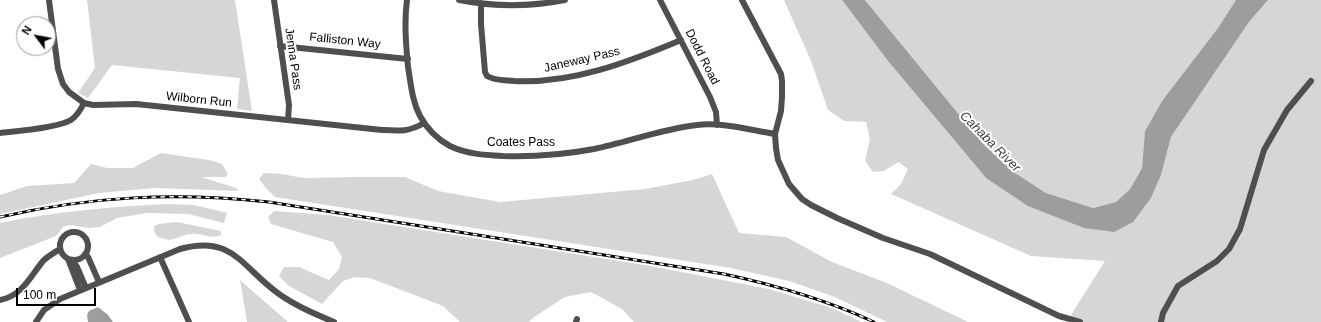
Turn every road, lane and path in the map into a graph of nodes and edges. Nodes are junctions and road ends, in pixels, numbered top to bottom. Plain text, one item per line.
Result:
1 (49, 0) edge
2 (274, 0) edge
3 (407, 0) edge
4 (459, 0) edge
5 (565, 0) edge
6 (660, 0) edge
7 (742, 0) edge
8 (552, 1) edge
9 (481, 3) junction
10 (681, 40) junction
11 (280, 46) junction
12 (408, 59) junction
13 (1311, 81) dead end
14 (84, 103) junction
15 (288, 120) junction
16 (424, 123) junction
17 (717, 125) junction
18 (0, 133) edge
19 (775, 134) junction
20 (60, 249) junction
21 (85, 254) junction
22 (160, 257) junction
23 (70, 259) junction
24 (99, 282) junction
25 (83, 289) junction
26 (0, 300) edge
27 (36, 322) edge
28 (189, 322) edge
29 (334, 322) edge
30 (1080, 322) edge
31 (1161, 322) edge

1 - 14 street
2 - 11 street, Jenna Pass
3 - 12 street, Coates Pass
4 - 9 street
5 - 8 street
6 - 10 street, Dodd Road
7 - 19 street
8 - 9 street
9 - 10 street, Janeway Pass
10 - 17 street, Dodd Road
11 - 12 street, Falliston Way
11 - 15 street, Jenna Pass
12 - 16 street, Coates Pass
13 - 31 street
14 - 15 street, Wilborn Run
14 - 18 street
15 - 16 street, Wilborn Run
16 - 17 street, Coates Pass
17 - 19 street, Coates Pass
19 - 30 street
20 - 21 street
20 - 23 street
20 - 26 street
21 - 23 street
21 - 24 street
22 - 24 street
22 - 28 street
22 - 29 street
23 - 25 street
24 - 25 street
25 - 27 street

